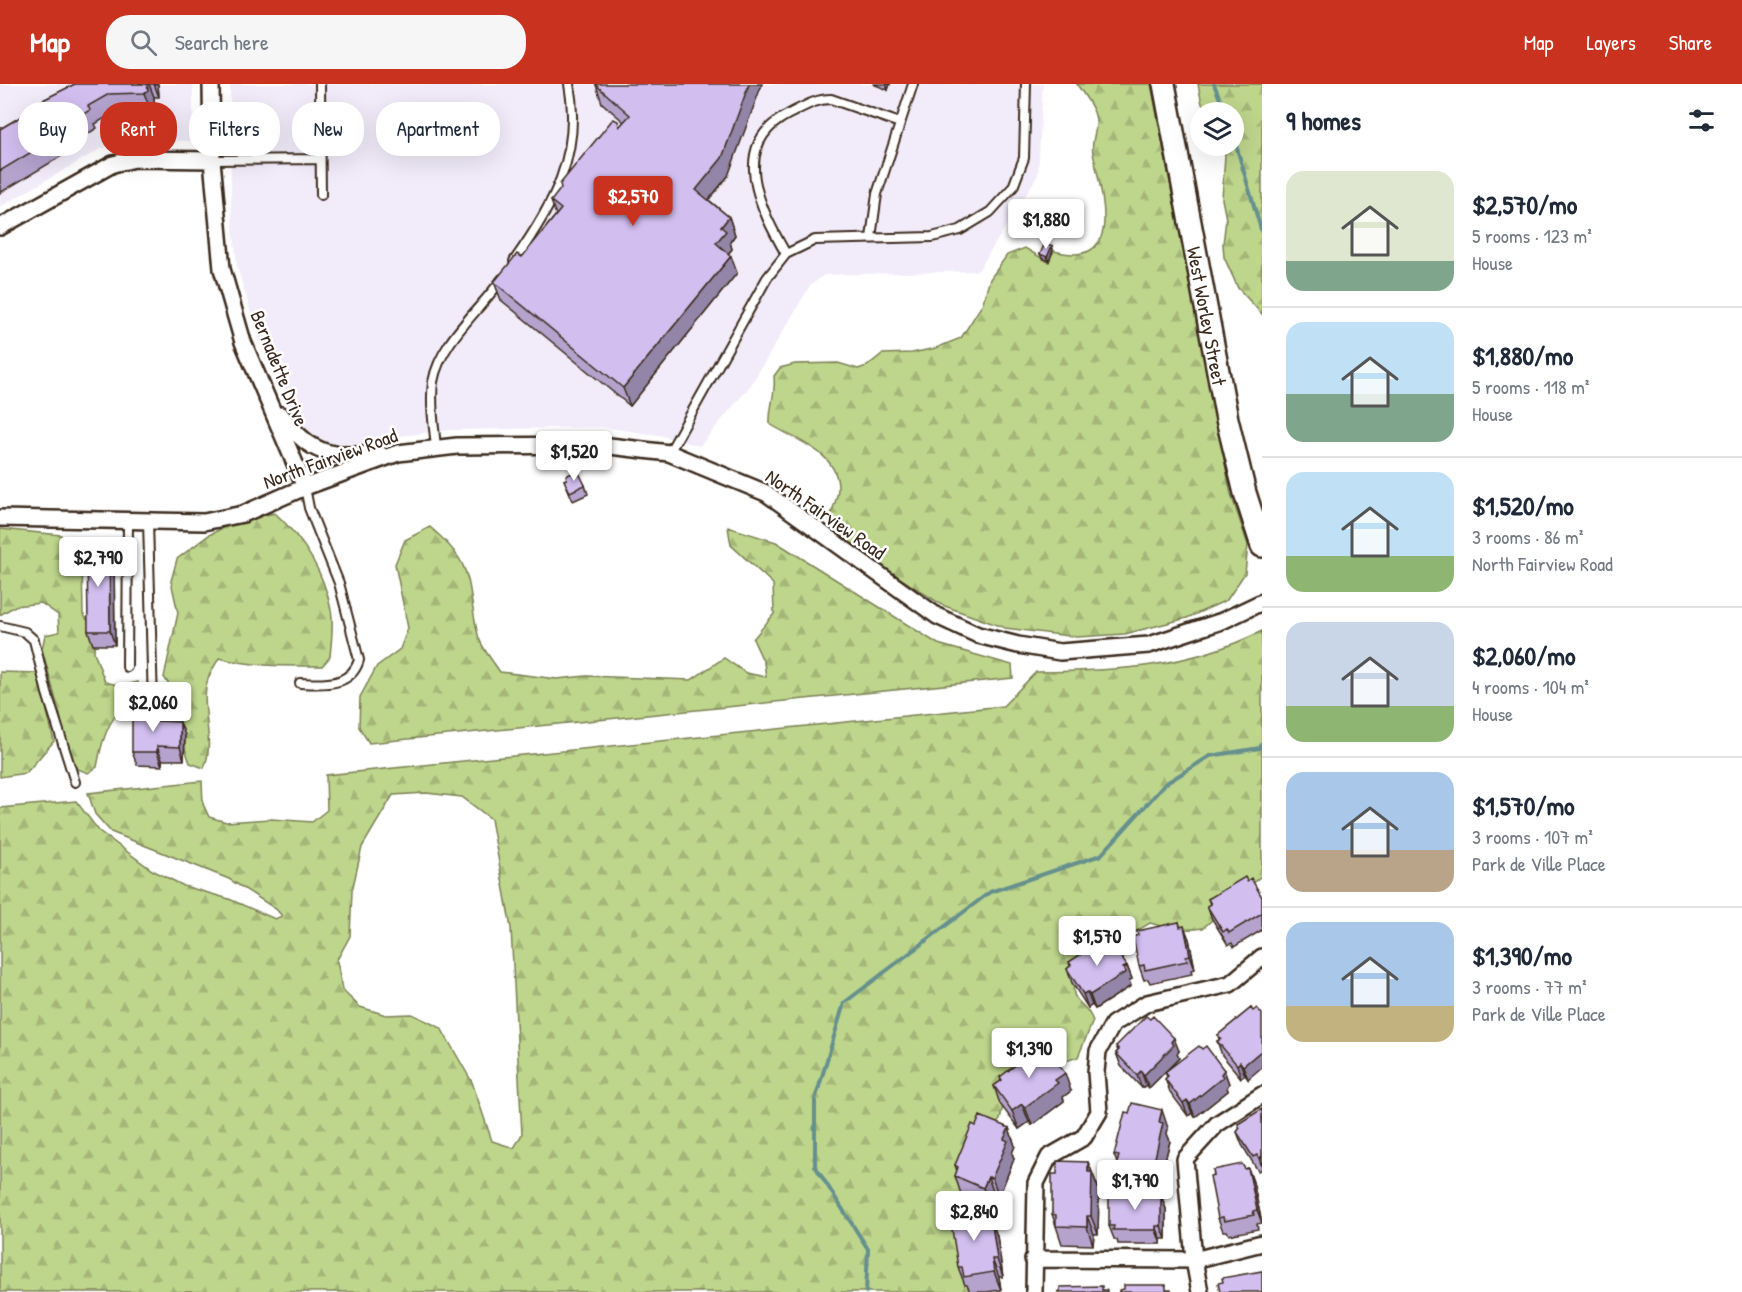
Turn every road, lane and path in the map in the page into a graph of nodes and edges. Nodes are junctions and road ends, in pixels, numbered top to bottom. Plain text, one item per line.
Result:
1 (211, 84) edge
2 (320, 84) edge
3 (570, 84) edge
4 (913, 84) edge
5 (1026, 84) edge
6 (1164, 84) edge
7 (900, 123) junction
8 (320, 159) junction
9 (212, 160) junction
10 (321, 195) dead end
11 (0, 227) edge
12 (871, 238) junction
13 (786, 254) junction
14 (267, 396) junction
15 (436, 447) junction
16 (398, 453) junction
17 (669, 453) junction
18 (304, 487) junction
19 (0, 518) edge
20 (128, 520) junction
21 (148, 520) junction
22 (1262, 546) edge
23 (1262, 602) edge
24 (0, 626) edge
25 (127, 667) dead end
26 (300, 683) dead end
27 (153, 705) dead end
28 (75, 782) dead end
29 (1262, 957) edge
30 (1262, 1095) edge
31 (1262, 1243) edge
32 (1033, 1258) junction
33 (1194, 1260) junction
34 (1034, 1292) edge
35 (1200, 1292) edge

1 - 9 street, Bernadette Drive
2 - 8 lane
3 - 15 lane
4 - 7 lane
5 - 12 lane
6 - 22 street, West Worley Street
7 - 12 lane
7 - 13 lane
8 - 9 lane
8 - 10 lane
9 - 11 street
9 - 14 street, Bernadette Drive
12 - 13 lane
13 - 17 lane
14 - 16 street
14 - 18 street, Bernadette Drive
15 - 16 street, North Fairview Road
15 - 17 street, North Fairview Road
16 - 18 street, North Fairview Road
17 - 23 street, North Fairview Road
18 - 21 street, North Fairview Road
18 - 26 lane
19 - 20 street, North Fairview Road
20 - 21 street, North Fairview Road
20 - 25 lane
21 - 27 lane
24 - 28 lane
29 - 32 street
30 - 33 street
31 - 33 street
32 - 33 street
32 - 34 street
33 - 35 street

